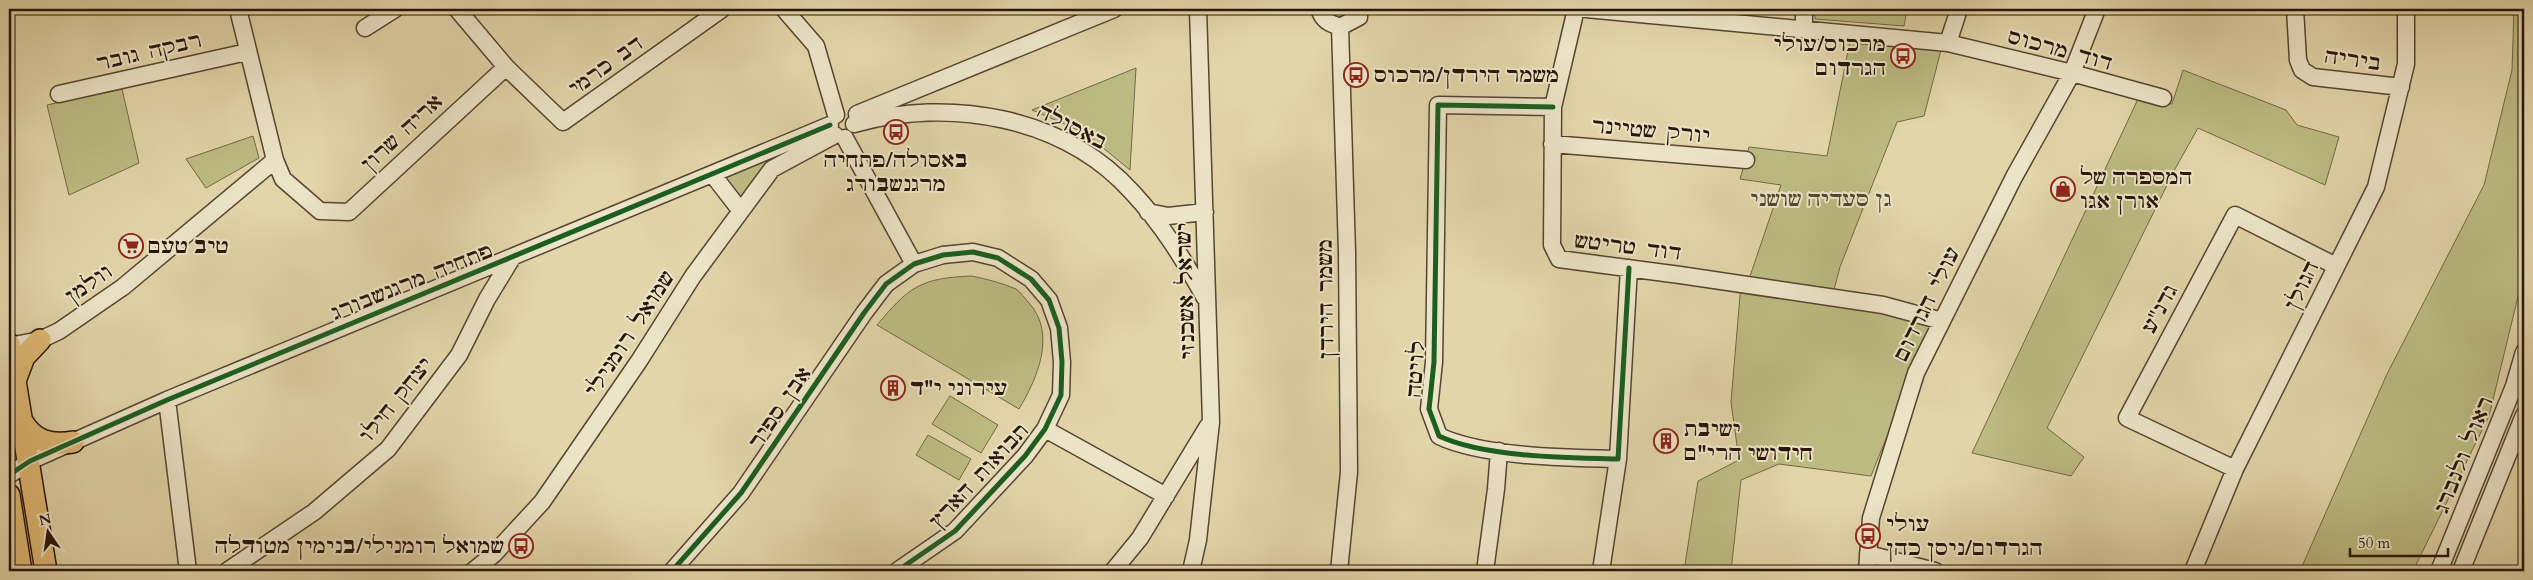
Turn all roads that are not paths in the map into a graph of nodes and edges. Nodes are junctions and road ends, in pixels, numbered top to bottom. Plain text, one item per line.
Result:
1 (238, 9) edge
2 (395, 9) edge
3 (456, 9) edge
4 (722, 9) edge
5 (784, 9) edge
6 (1114, 9) edge
7 (1198, 9) edge
8 (1319, 9) edge
9 (1359, 9) edge
10 (1576, 9) edge
11 (1586, 9) edge
12 (1804, 9) edge
13 (1959, 9) edge
14 (2096, 9) edge
15 (2295, 9) edge
16 (2406, 9) edge
17 (1340, 27) junction
18 (365, 28) dead end
19 (1804, 30) junction
20 (1948, 44) junction
21 (247, 52) junction
22 (506, 67) junction
23 (2072, 73) junction
24 (2401, 88) junction
25 (59, 94) dead end
26 (2163, 98) dead end
27 (1553, 107) junction
28 (842, 126) junction
29 (1552, 144) junction
30 (275, 160) junction
31 (1746, 160) dead end
32 (712, 175) junction
33 (740, 210) junction
34 (1148, 212) junction
35 (1205, 212) junction
36 (512, 258) junction
37 (914, 264) junction
38 (2336, 266) junction
39 (1629, 268) junction
40 (476, 273) junction
41 (487, 299) junction
42 (1207, 301) junction
43 (1942, 321) junction
44 (40, 340) junction
45 (9, 345) edge
46 (2524, 352) edge
47 (15, 381) junction
48 (168, 400) junction
49 (2524, 415) edge
50 (22, 420) junction
51 (1210, 422) junction
52 (1045, 429) junction
53 (73, 442) junction
54 (1498, 451) junction
55 (1618, 460) junction
56 (30, 461) junction
57 (2235, 469) junction
58 (9, 475) edge
59 (9, 495) edge
60 (1166, 496) junction
61 (1868, 554) junction
62 (21, 571) edge
63 (46, 571) edge
64 (188, 571) edge
65 (227, 571) edge
66 (473, 571) edge
67 (672, 571) edge
68 (897, 571) edge
69 (1113, 571) edge
70 (1192, 571) edge
71 (1339, 571) edge
72 (1485, 571) edge
73 (1601, 571) edge
74 (1867, 571) edge
75 (1936, 571) edge
76 (2193, 571) edge
77 (2439, 571) edge
78 (2461, 571) edge

1 - 21 street
2 - 18 street
3 - 22 street
4 - 22 street, דב כרמי
5 - 28 street
6 - 28 street, פתחיה מרגנשבורג
7 - 35 street, ישראל אשכנזי
8 - 17 street
9 - 17 street
10 - 27 street, דוד טריטש
11 - 19 street, דוד מרכוס
12 - 19 street
13 - 20 street
14 - 23 street, עולי הגרדום
15 - 24 street, ביריה
16 - 24 street, הגולן
17 - 71 street, משמר הירדן
19 - 20 street, דוד מרכוס
20 - 23 street, דוד מרכוס
21 - 25 street, רבקה גובר
21 - 30 street
22 - 30 street, אריה שרון
23 - 26 street, דוד מרכוס
23 - 43 street, עולי הגרדום
24 - 38 street, הגולן
27 - 29 street, דוד טריטש
27 - 54 street, לויטה
28 - 32 street, פתחיה מרגנשבורג
28 - 33 street, שמואל רומנילי
28 - 34 street, באסולה
28 - 37 street
29 - 31 street, יורק שטיינר
29 - 39 street, דוד טריטש
30 - 44 street, וולמן
32 - 33 street
32 - 36 street, פתחיה מרגנשבורג
33 - 66 street, שמואל רומנילי
34 - 35 street
34 - 42 street, באסולה
35 - 42 street, ישראל אשכנזי
36 - 40 street, פתחיה מרגנשבורג
36 - 41 street, יצחק חילו
37 - 52 street, תבואות הארץ
37 - 67 street, אבן ספיר
38 - 57 street, הגולן
38 - 57 street, גדנ"ע
39 - 43 street, דוד טריטש
39 - 55 street
40 - 41 street
40 - 48 street, פתחיה מרגנשבורג
41 - 65 street, יצחק חילו
42 - 51 street, ישראל אשכנזי
43 - 61 street, עולי הגרדום
44 - 45 street, וולמן
44 - 47 main road
45 - 47 main road
46 - 77 street, ראול ולנברג
47 - 50 main road
48 - 53 street, פתחיה מרגנשבורג
48 - 64 street
49 - 78 street, ראול ולנברג
50 - 53 main road
50 - 56 main road
51 - 60 street
51 - 70 street, ישראל אשכנזי
52 - 60 street
52 - 68 street, תבואות הארץ
53 - 56 street, פתחיה מרגנשבורג
54 - 55 street, לויטה
54 - 72 street
55 - 73 street
56 - 58 street, פתחיה מרגנשבורג
56 - 63 main road
57 - 76 street, הגולן
59 - 62 main road
60 - 69 street
61 - 74 street, עולי הגרדום
61 - 75 street

